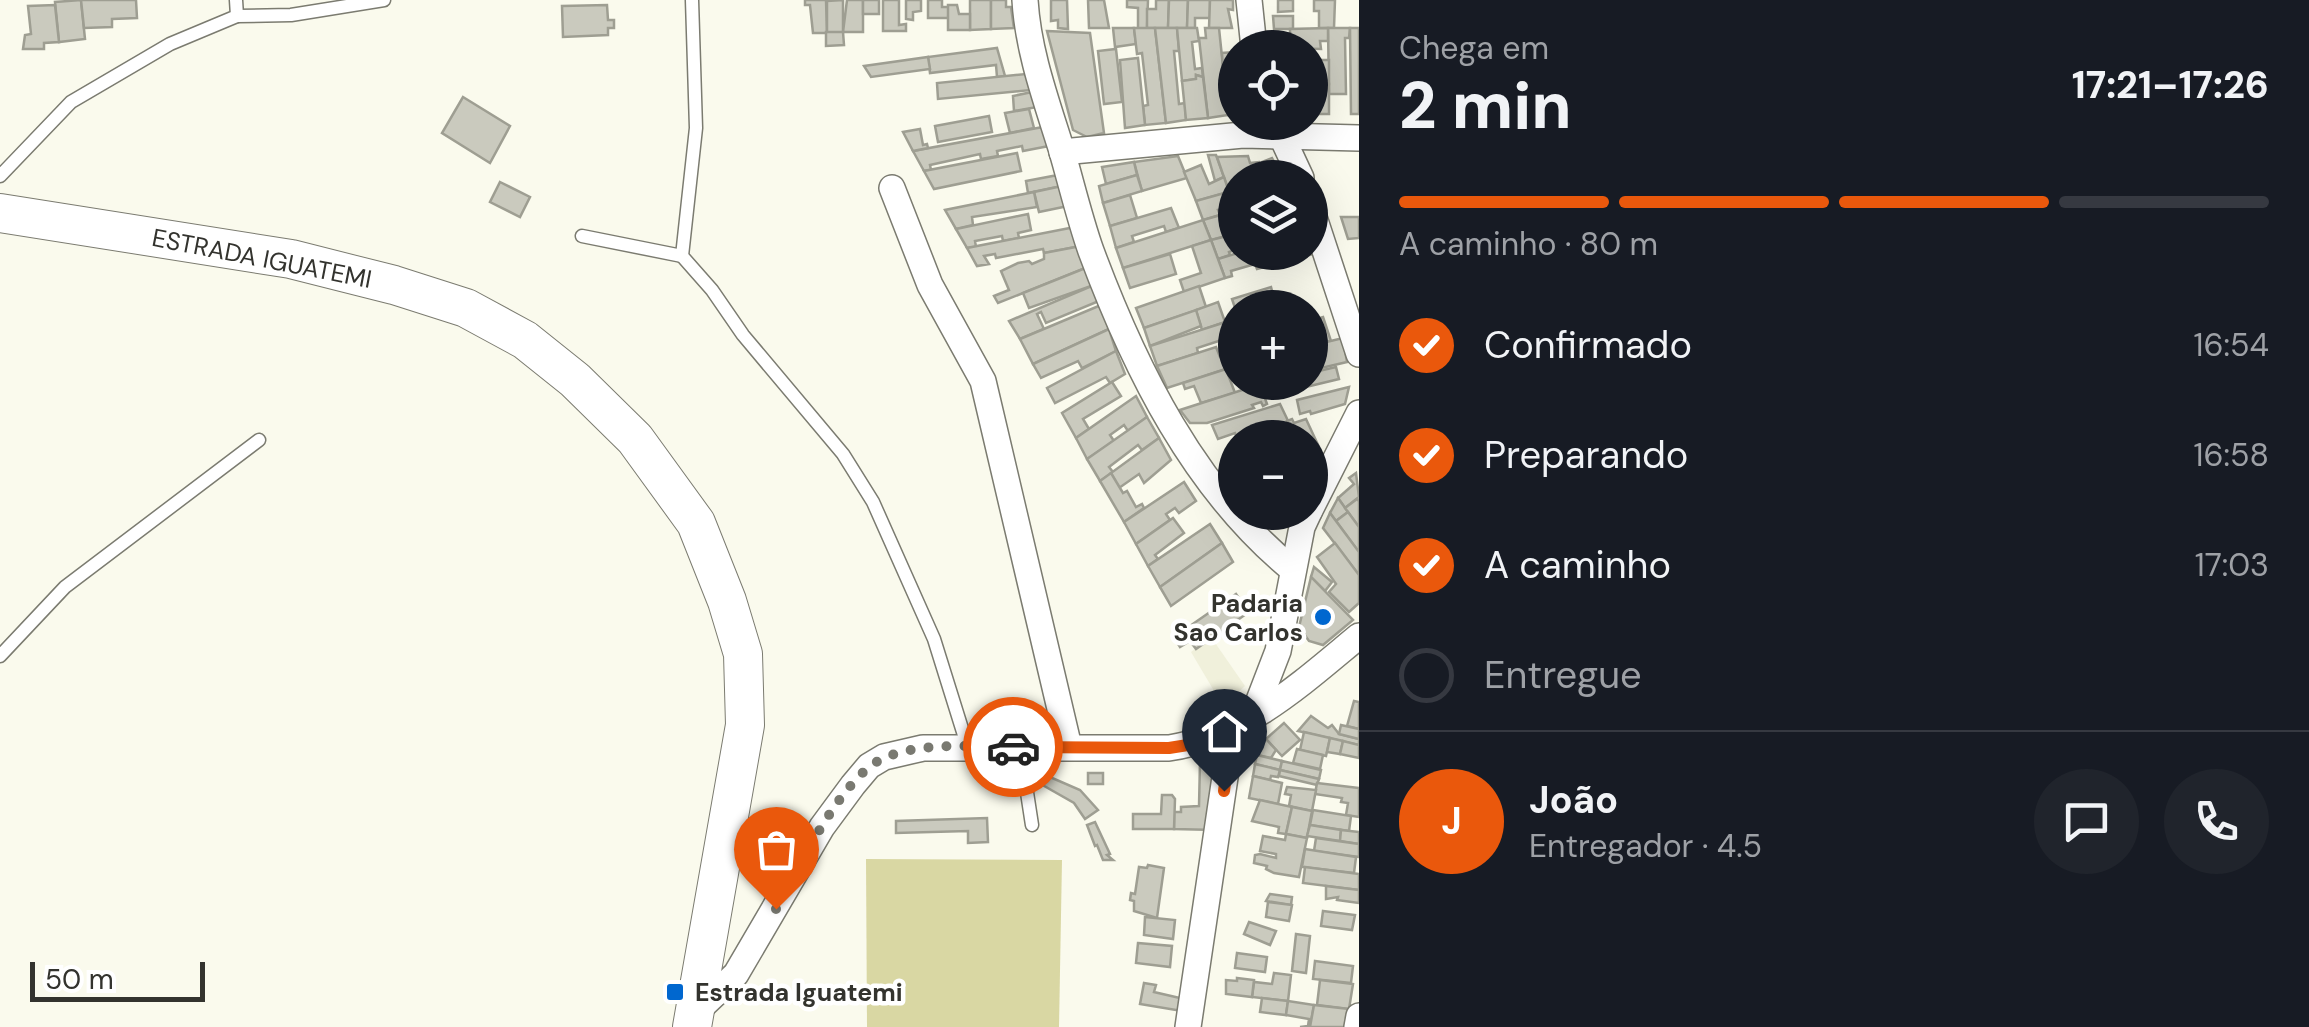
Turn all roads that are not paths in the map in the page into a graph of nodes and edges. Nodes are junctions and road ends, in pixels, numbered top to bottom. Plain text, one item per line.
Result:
1 (236, 0) edge
2 (384, 0) edge
3 (692, 0) edge
4 (1024, 0) edge
5 (1248, 0) edge
6 (238, 16) junction
7 (1252, 30) edge
8 (1328, 134) edge
9 (1218, 135) edge
10 (1359, 138) edge
11 (1062, 152) junction
12 (0, 176) edge
13 (892, 188) dead end
14 (0, 213) edge
15 (582, 236) dead end
16 (682, 256) junction
17 (1328, 260) edge
18 (1359, 354) edge
19 (1359, 413) edge
20 (259, 440) dead end
21 (1328, 475) edge
22 (1305, 530) edge
23 (1293, 570) junction
24 (1359, 636) edge
25 (0, 656) edge
26 (1242, 723) junction
27 (1020, 747) junction
28 (1069, 747) junction
29 (968, 748) junction
30 (1032, 826) dead end
31 (1359, 1016) edge
32 (694, 1020) edge
33 (1188, 1027) edge
34 (1357, 1027) edge

1 - 6 lane
2 - 6 lane
3 - 16 lane
4 - 11 street
5 - 7 street
6 - 12 lane
8 - 10 street
9 - 11 street
11 - 23 street
13 - 28 street
14 - 32 main road, ESTRADA IGUATEMI
15 - 16 lane
16 - 29 lane
17 - 18 street
19 - 21 street
20 - 25 lane
22 - 23 street
23 - 26 street
24 - 26 street
26 - 28 street
26 - 33 street
27 - 28 street
27 - 29 street
27 - 30 lane
29 - 32 street
31 - 34 street

